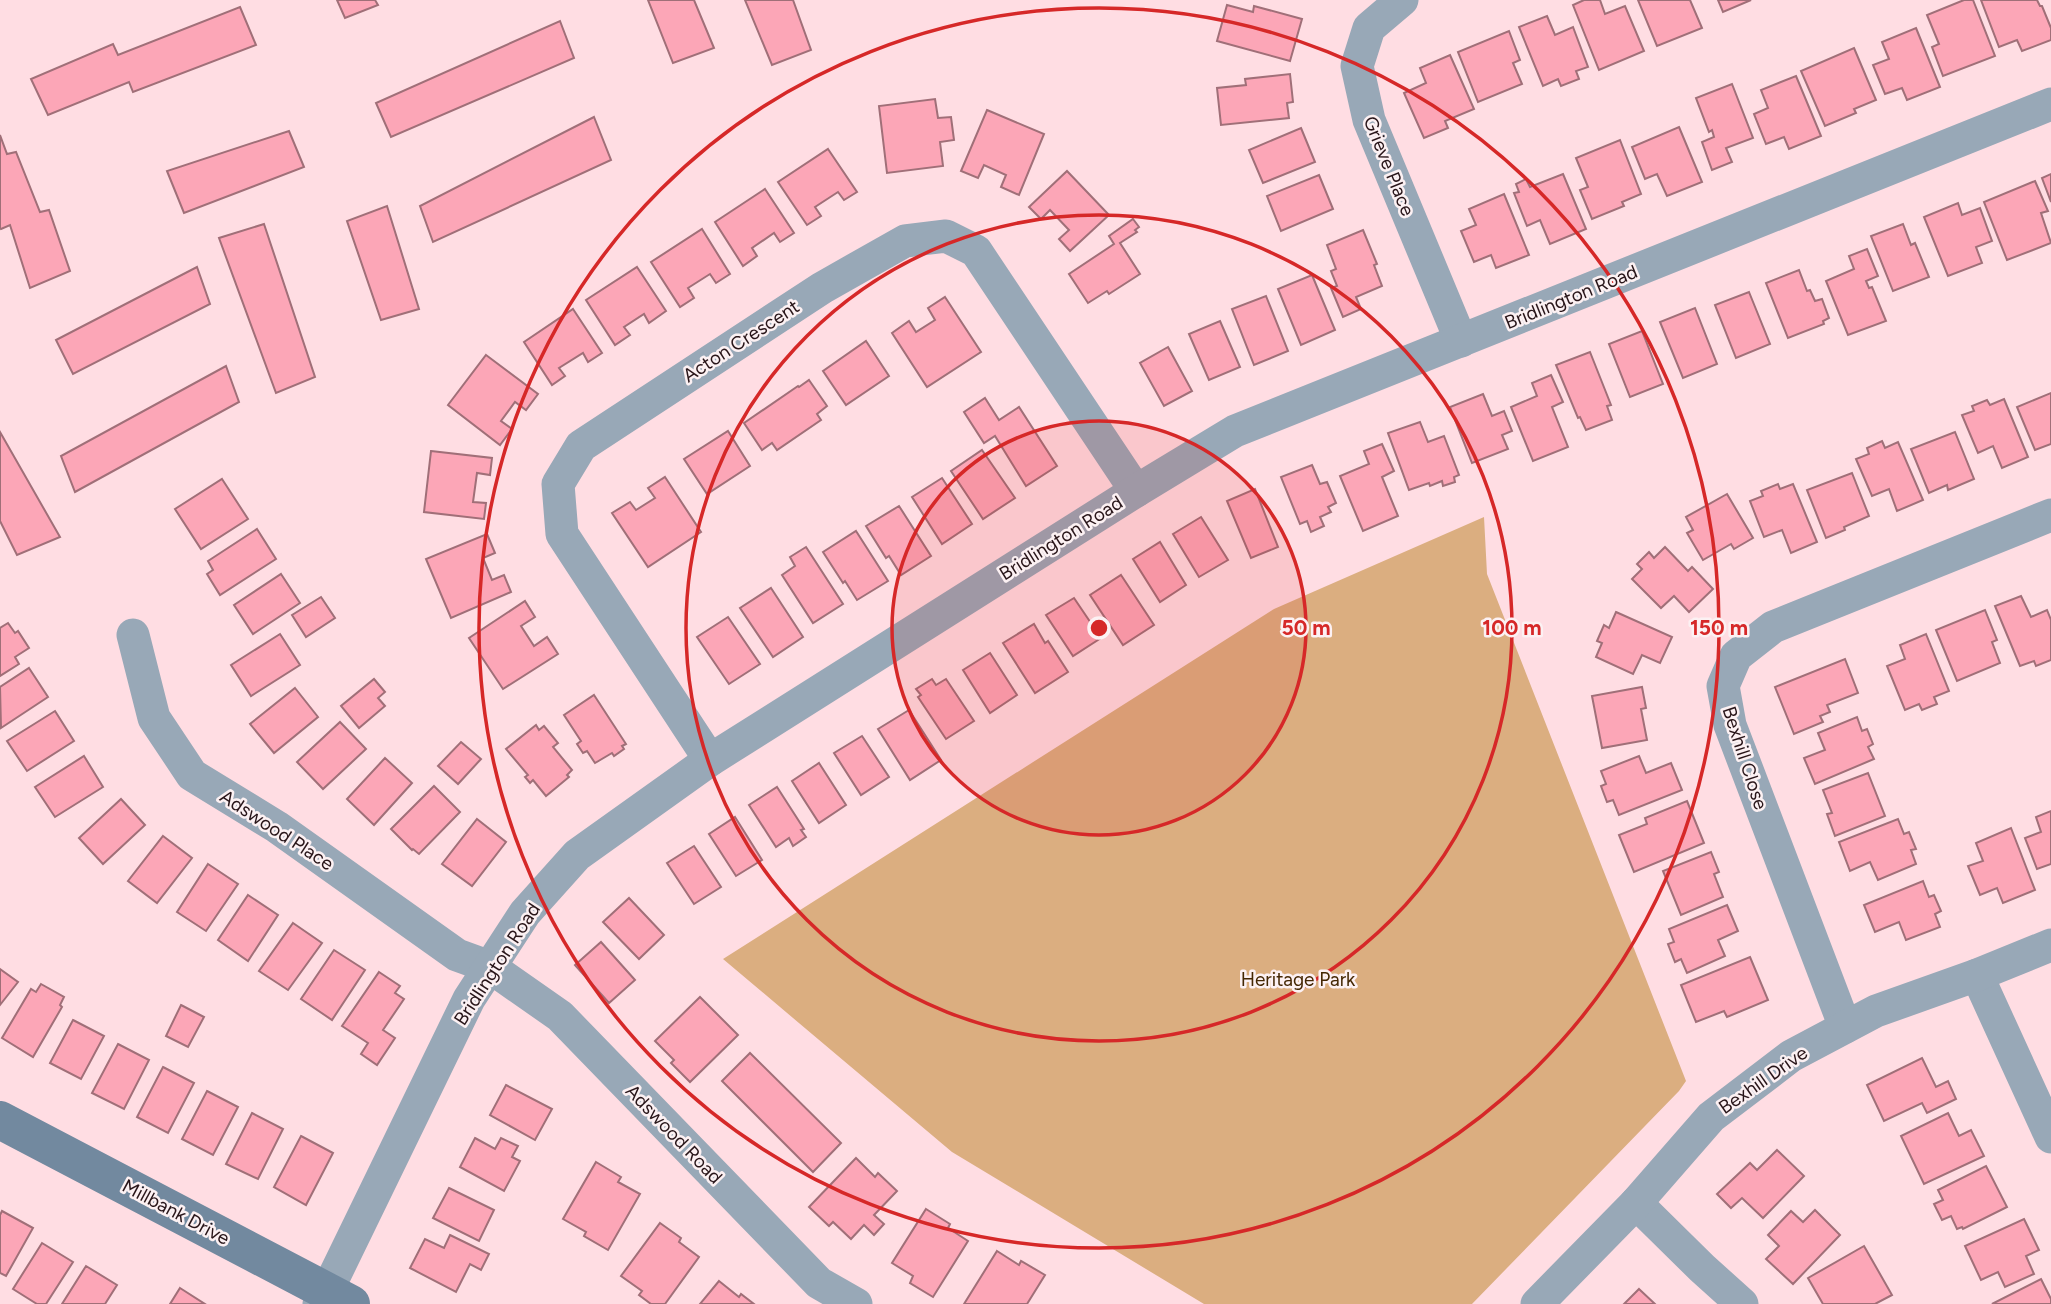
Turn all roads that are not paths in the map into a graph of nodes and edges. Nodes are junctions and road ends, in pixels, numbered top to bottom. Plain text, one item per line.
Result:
1 (1402, 0) edge
2 (2051, 104) edge
3 (1461, 341) junction
4 (1136, 491) junction
5 (2051, 515) edge
6 (134, 635) dead end
7 (710, 760) junction
8 (2051, 945) edge
9 (490, 967) junction
10 (1977, 975) junction
11 (1845, 1027) junction
12 (0, 1120) edge
13 (2051, 1137) edge
14 (1636, 1203) junction
15 (332, 1300) edge
16 (856, 1304) edge
17 (1537, 1304) edge
18 (1742, 1304) edge

1 - 3 street, Grieve Place
2 - 3 street, Bridlington Road
3 - 4 street, Bridlington Road
4 - 7 street, Bridlington Road
4 - 7 street, Acton Crescent
5 - 11 street, Bexhill Close
6 - 9 street, Adswood Place
7 - 9 street, Bridlington Road
8 - 10 street, Bexhill Drive
9 - 15 street, Bridlington Road
9 - 16 street, Adswood Road
10 - 11 street, Bexhill Drive
10 - 13 street
11 - 14 street, Bexhill Drive
12 - 15 street, Millbank Drive
14 - 17 street, Bexhill Drive
14 - 18 street

